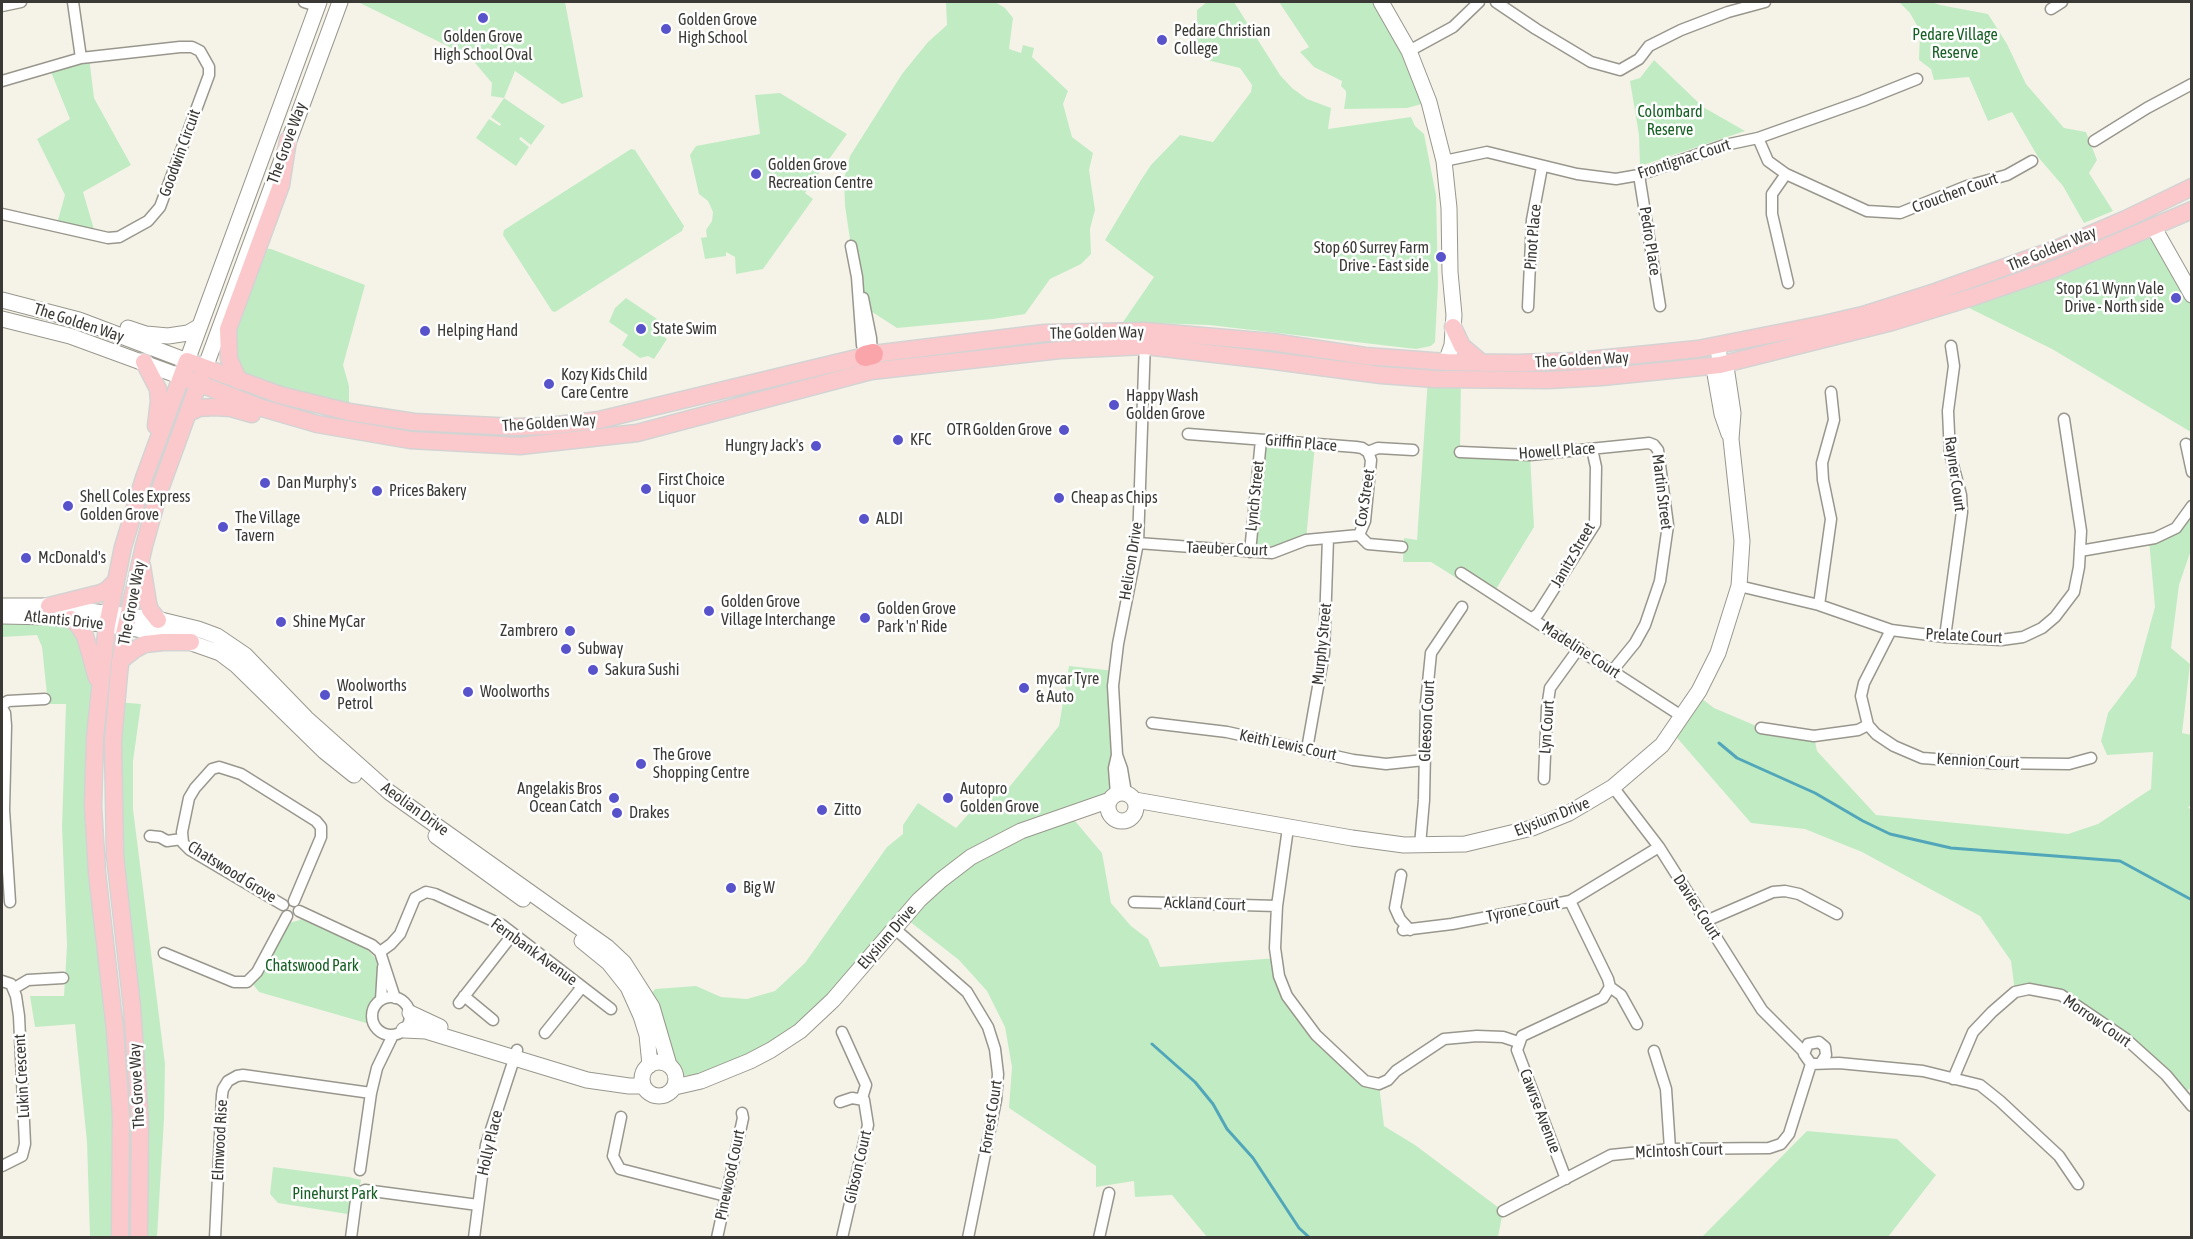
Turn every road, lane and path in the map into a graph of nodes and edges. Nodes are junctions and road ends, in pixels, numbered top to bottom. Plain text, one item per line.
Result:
1 (21, 2) edge
2 (73, 2) edge
3 (1381, 2) edge
4 (1479, 2) edge
5 (1496, 2) edge
6 (1765, 2) edge
7 (2062, 2) edge
8 (313, 3) edge
9 (2, 6) edge
10 (338, 7) edge
11 (2051, 9) dead end
12 (1409, 51) junction
13 (81, 58) junction
14 (1917, 79) dead end
15 (2, 81) edge
16 (2192, 84) edge
17 (1758, 138) junction
18 (288, 140) junction
19 (2094, 141) dead end
20 (1443, 161) junction
21 (2032, 161) dead end
22 (1542, 167) junction
23 (1786, 174) junction
24 (1639, 175) junction
25 (2192, 187) edge
26 (2161, 202) junction
27 (2192, 210) edge
28 (2, 213) edge
29 (2126, 219) junction
30 (2154, 228) junction
31 (851, 246) dead end
32 (1450, 272) junction
33 (1788, 283) dead end
34 (2192, 295) edge
35 (2, 300) edge
36 (1660, 306) dead end
37 (1528, 307) dead end
38 (2, 319) edge
39 (79, 320) junction
40 (200, 326) junction
41 (1453, 327) junction
42 (1145, 339) junction
43 (1718, 345) junction
44 (1951, 346) dead end
45 (870, 360) junction
46 (144, 362) junction
47 (1446, 362) junction
48 (1720, 364) junction
49 (184, 369) junction
50 (1480, 371) junction
51 (202, 376) junction
52 (1435, 379) junction
53 (239, 381) junction
54 (765, 381) junction
55 (1831, 392) dead end
56 (771, 397) junction
57 (188, 413) junction
58 (2064, 419) dead end
59 (599, 420) junction
60 (324, 425) junction
61 (516, 427) junction
62 (1188, 434) dead end
63 (1261, 440) junction
64 (1654, 444) joint
65 (2186, 444) dead end
66 (520, 446) junction
67 (1592, 449) junction
68 (1413, 450) dead end
69 (1368, 452) junction
70 (1460, 452) dead end
71 (152, 454) junction
72 (2192, 472) edge
73 (2192, 506) edge
74 (1355, 536) junction
75 (1328, 538) junction
76 (1138, 543) junction
77 (1402, 547) dead end
78 (2080, 551) junction
79 (1250, 552) junction
80 (140, 559) junction
81 (1461, 573) dead end
82 (116, 581) junction
83 (1739, 586) junction
84 (1819, 604) junction
85 (2, 606) edge
86 (49, 606) junction
87 (1462, 607) dead end
88 (2, 616) edge
89 (1532, 618) junction
90 (70, 619) junction
91 (108, 619) junction
92 (158, 620) junction
93 (127, 621) junction
94 (1891, 630) junction
95 (1945, 637) junction
96 (191, 642) junction
97 (1579, 648) junction
98 (120, 662) junction
99 (1613, 670) junction
100 (99, 685) junction
101 (45, 699) dead end
102 (2, 706) edge
103 (1683, 717) junction
104 (1152, 723) dead end
105 (1868, 725) junction
106 (1761, 728) dead end
107 (1307, 749) junction
108 (2091, 758) dead end
109 (1424, 760) junction
110 (1544, 779) dead end
111 (1613, 787) junction
112 (1124, 799) junction
113 (1070, 815) junction
114 (1110, 815) junction
115 (1288, 828) junction
116 (150, 836) dead end
117 (182, 839) junction
118 (1420, 845) junction
119 (1659, 847) junction
120 (1401, 875) dead end
121 (294, 901) junction
122 (1570, 901) junction
123 (10, 902) dead end
124 (1134, 902) dead end
125 (283, 905) junction
126 (1277, 906) junction
127 (298, 912) junction
128 (1837, 914) dead end
129 (287, 916) junction
130 (1706, 921) junction
131 (894, 928) junction
132 (513, 934) junction
133 (164, 953) dead end
134 (382, 955) junction
135 (63, 978) dead end
136 (2, 981) edge
137 (582, 987) junction
138 (1610, 987) junction
139 (13, 989) junction
140 (395, 998) junction
141 (381, 1000) junction
142 (611, 1009) dead end
143 (410, 1013) junction
144 (493, 1020) dead end
145 (1637, 1024) dead end
146 (1779, 1028) junction
147 (381, 1031) junction
148 (399, 1032) junction
149 (842, 1032) dead end
150 (545, 1033) dead end
151 (1518, 1042) junction
152 (1811, 1042) junction
153 (1654, 1051) dead end
154 (1804, 1052) junction
155 (516, 1054) junction
156 (1819, 1060) junction
157 (377, 1068) junction
158 (645, 1075) junction
159 (673, 1075) junction
160 (1953, 1079) junction
161 (370, 1093) junction
162 (862, 1098) junction
163 (840, 1102) dead end
164 (2192, 1106) edge
165 (742, 1113) dead end
166 (621, 1117) dead end
167 (1670, 1149) junction
168 (2, 1166) edge
169 (360, 1170) dead end
170 (1566, 1179) junction
171 (2078, 1184) dead end
172 (1109, 1193) dead end
173 (726, 1196) junction
174 (478, 1205) junction
175 (1503, 1211) dead end
176 (120, 1238) edge
177 (139, 1238) edge
178 (215, 1238) edge
179 (351, 1238) edge
180 (474, 1238) edge
181 (717, 1238) edge
182 (842, 1238) edge
183 (968, 1238) edge
184 (1099, 1238) edge

1 - 9 street
2 - 13 street
3 - 12 street
4 - 12 street
5 - 6 street
7 - 11 street
8 - 10 street
8 - 40 street, The Grove Way
10 - 18 street, The Grove Way
12 - 20 street
13 - 15 street, Goodwin Circuit
13 - 28 street, Goodwin Circuit
14 - 17 street, Frontignac Court
16 - 19 street
17 - 23 street, Crouchen Court
17 - 24 street, Frontignac Court
18 - 51 street, The Grove Way
18 - 53 main road
20 - 22 street, Frontignac Court
20 - 32 street
21 - 23 street, Crouchen Court
22 - 24 street, Frontignac Court
22 - 37 street, Pinot Place
23 - 33 street
24 - 36 street, Pedro Place
25 - 26 main road, The Golden Way
26 - 29 main road, The Golden Way
26 - 30 main road
27 - 30 main road, The Golden Way
29 - 30 main road
29 - 43 main road, The Golden Way
30 - 34 street
30 - 48 main road, The Golden Way
31 - 45 street
32 - 41 street
32 - 47 street
35 - 39 street, The Golden Way
38 - 46 street, The Golden Way
39 - 40 street
39 - 49 street, The Golden Way
40 - 49 street, The Grove Way
41 - 47 street
41 - 50 main road
42 - 45 main road, The Golden Way
42 - 47 main road, The Golden Way
42 - 52 main road, The Golden Way
42 - 76 street, Helicon Drive
43 - 48 street, Elysium Drive
43 - 50 main road, The Golden Way
44 - 95 street, Rayner Court
45 - 54 main road, The Golden Way
45 - 56 main road, The Golden Way
46 - 49 street, The Golden Way
46 - 71 main road
47 - 50 main road
47 - 52 main road
48 - 50 main road, The Golden Way
48 - 83 street, Elysium Drive
49 - 51 main road, The Golden Way
49 - 71 main road, The Grove Way
50 - 52 main road, The Golden Way
51 - 53 main road, The Golden Way
51 - 57 main road, The Grove Way
51 - 60 main road, The Golden Way
53 - 61 main road, The Golden Way
54 - 56 main road
54 - 59 main road, The Golden Way
55 - 84 street
56 - 59 main road
56 - 66 main road, The Golden Way
57 - 60 main road
57 - 80 main road, The Grove Way
58 - 78 street, Prelate Court
59 - 61 main road, The Golden Way
60 - 66 main road, The Golden Way
61 - 66 main road
62 - 63 street, Griffin Place
63 - 69 street, Griffin Place
63 - 79 street, Lynch Street
64 - 67 street, Howell Place
64 - 99 street, Martin Street
65 - 72 street
67 - 70 street, Howell Place
67 - 89 street, Janitz Street
68 - 69 street, Griffin Place
69 - 74 street, Cox Street
71 - 82 main road, The Grove Way
73 - 78 street
74 - 75 street, Taeuber Court
74 - 77 street, Taeuber Court
75 - 79 street, Taeuber Court
75 - 107 street, Murphy Street
76 - 79 street, Taeuber Court
76 - 112 street, Helicon Drive
78 - 95 street, Prelate Court
80 - 92 main road
80 - 93 main road, The Grove Way
81 - 89 street, Madeline Court
82 - 86 main road
82 - 91 main road, The Grove Way
83 - 84 street, Prelate Court
83 - 103 street, Elysium Drive
84 - 94 street, Prelate Court
85 - 86 street, Atlantis Drive
86 - 91 street, Atlantis Drive
87 - 109 street, Gleeson Court
88 - 90 street, Atlantis Drive
89 - 97 street, Madeline Court
90 - 91 street, Atlantis Drive
90 - 100 main road
91 - 93 street, Aeolian Drive
91 - 100 main road, The Grove Way
92 - 93 street, Aeolian Drive
92 - 159 street, Aeolian Drive
93 - 96 street, Aeolian Drive
93 - 98 main road, The Grove Way
94 - 95 street, Prelate Court
94 - 105 street
96 - 98 main road
96 - 158 street, Aeolian Drive
97 - 99 street, Madeline Court
97 - 110 street, Lyn Court
98 - 177 main road, The Grove Way
99 - 103 street, Madeline Court
100 - 176 main road, The Grove Way
101 - 102 street
102 - 123 street
103 - 111 street, Elysium Drive
104 - 107 street, Keith Lewis Court
105 - 106 street
105 - 108 street, Kennion Court
107 - 109 street, Keith Lewis Court
109 - 118 street, Gleeson Court
111 - 118 street, Elysium Drive
111 - 119 street, Davies Court
112 - 113 street, Elysium Drive
112 - 114 street
112 - 114 street, Elysium Drive
112 - 115 street, Elysium Drive
113 - 114 street, Elysium Drive
113 - 131 street, Elysium Drive
115 - 118 street, Elysium Drive
115 - 126 street
116 - 117 street, Chatswood Grove
117 - 121 street, Chatswood Grove
117 - 125 street, Chatswood Grove
119 - 122 street, Tyrone Court
119 - 130 street, Davies Court
120 - 122 street, Tyrone Court
121 - 125 street
121 - 127 street
122 - 138 street
124 - 126 street, Ackland Court
125 - 129 street
126 - 151 street
127 - 129 street
127 - 134 street
128 - 130 street
129 - 133 street
130 - 146 street, Davies Court
131 - 159 street, Elysium Drive
131 - 183 street, Forrest Court
132 - 134 street, Fernbank Avenue
132 - 137 street, Fernbank Avenue
132 - 144 street
134 - 140 street
134 - 141 street
135 - 139 street
136 - 139 street
137 - 142 street, Fernbank Avenue
137 - 150 street, Fernbank Avenue
138 - 145 street
138 - 151 street
139 - 168 street, Lukin Crescent
140 - 141 street
140 - 143 street
141 - 147 street
143 - 148 street
143 - 155 street
146 - 152 street, Davies Court
146 - 154 street, Davies Court
147 - 148 street
147 - 157 street
148 - 155 street
148 - 157 street
149 - 162 street, Gibson Court
151 - 170 street, Cawrse Avenue
152 - 154 street
152 - 156 street, Davies Court
153 - 167 street
154 - 156 street, Davies Court
155 - 158 street
155 - 174 street, Holly Place
156 - 160 street
156 - 167 street, McIntosh Court
157 - 161 street
158 - 159 street
158 - 159 street
160 - 164 street, Morrow Court
160 - 171 street
161 - 169 street
161 - 178 street, Elmwood Rise
162 - 163 street
162 - 182 street, Gibson Court
165 - 173 street, Pinewood Court
166 - 173 street
167 - 170 street, McIntosh Court
170 - 175 street, McIntosh Court
172 - 184 street
173 - 181 street, Pinewood Court
174 - 179 street
174 - 180 street, Holly Place

